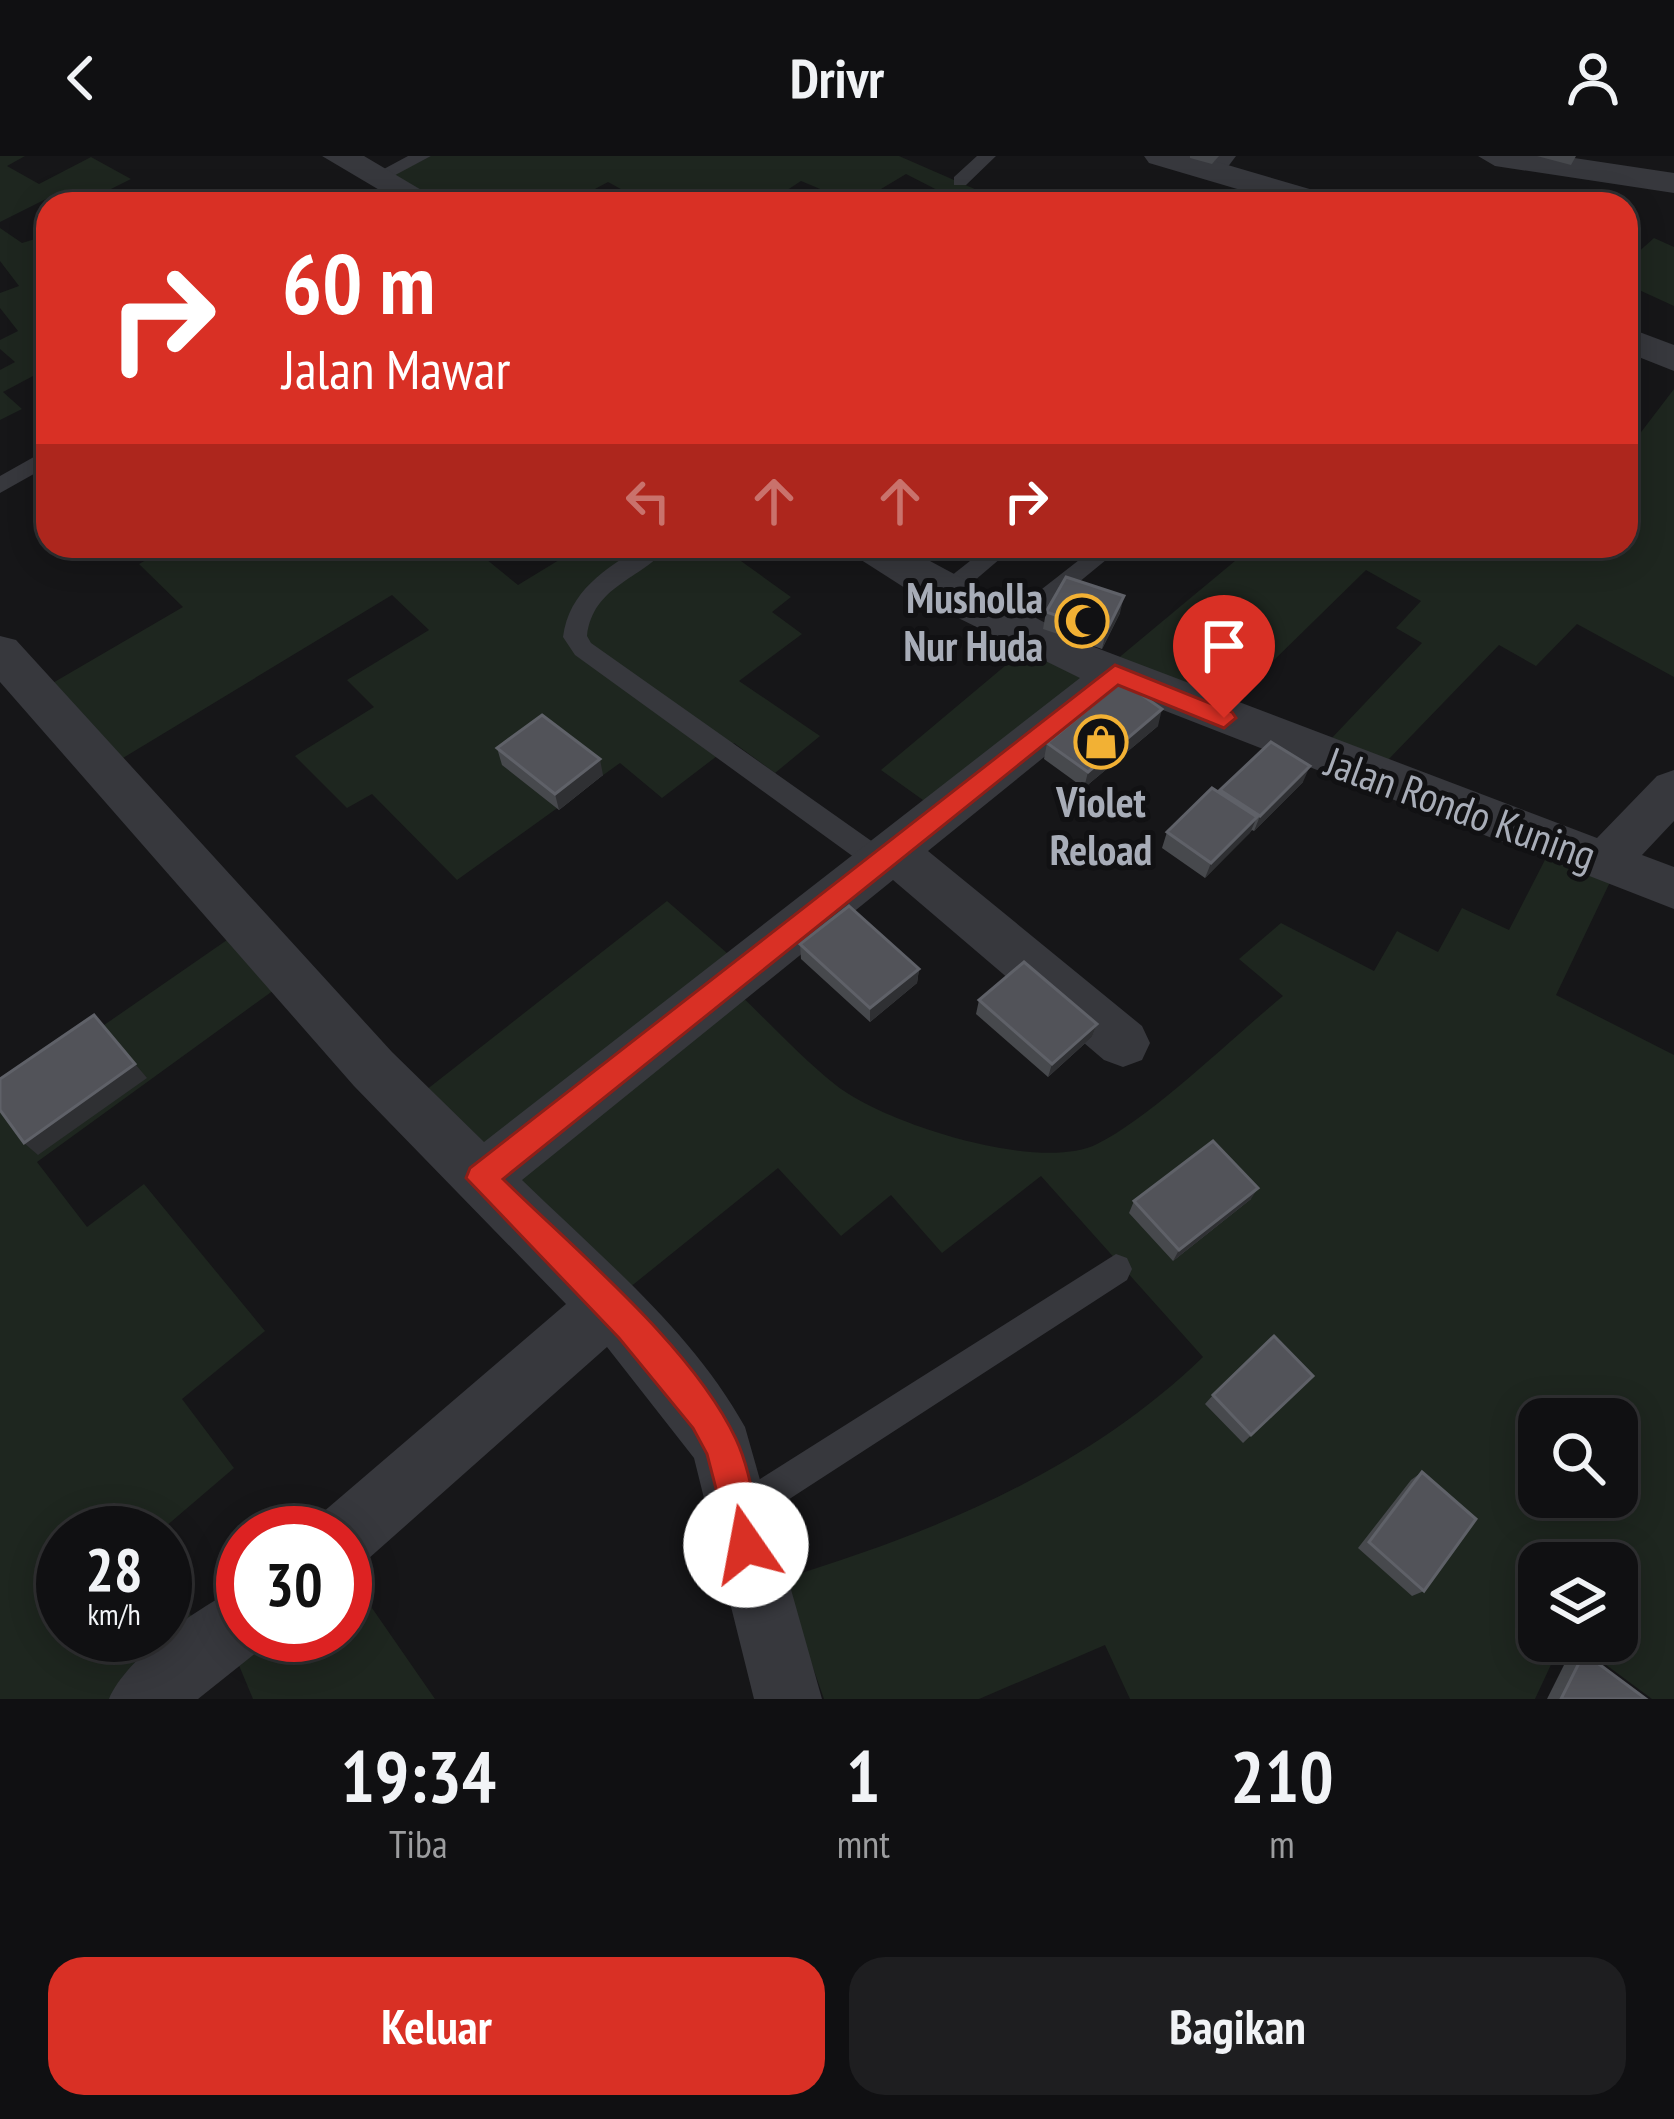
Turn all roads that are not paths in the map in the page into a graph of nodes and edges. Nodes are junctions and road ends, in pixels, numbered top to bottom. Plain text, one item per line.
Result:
1 (339, 156) edge
2 (422, 156) edge
3 (987, 156) edge
4 (1161, 156) edge
5 (1495, 156) edge
6 (1221, 164) edge
7 (378, 177) junction
8 (960, 181) dead end
9 (1674, 183) edge
10 (406, 192) edge
11 (1294, 192) edge
12 (1638, 343) edge
13 (1674, 359) edge
14 (36, 464) edge
15 (0, 486) edge
16 (634, 558) edge
17 (889, 558) edge
18 (989, 558) edge
19 (1097, 558) edge
20 (945, 593) junction
21 (1009, 627) junction
22 (0, 652) edge
23 (1115, 674) junction
24 (1674, 789) edge
25 (884, 855) junction
26 (1605, 862) junction
27 (1674, 888) edge
28 (1123, 1043) dead end
29 (481, 1178) junction
30 (1116, 1269) dead end
31 (609, 1306) junction
32 (372, 1512) edge
33 (739, 1512) junction
34 (216, 1641) edge
35 (143, 1699) edge
36 (788, 1699) edge

1 - 7 street
2 - 7 lane
3 - 8 lane
4 - 6 street
5 - 9 street
6 - 11 street
7 - 10 street
12 - 13 street
14 - 15 lane
16 - 25 lane
17 - 20 street, Jalan Rondo Kuning
18 - 20 lane
19 - 21 lane
20 - 21 street, Jalan Rondo Kuning
21 - 23 street, Jalan Rondo Kuning
22 - 29 street
23 - 25 street
23 - 26 street, Jalan Rondo Kuning
24 - 26 street
25 - 28 street
25 - 29 street
26 - 27 street, Jalan Rondo Kuning
29 - 31 street
30 - 33 lane
31 - 32 street
31 - 33 street
33 - 36 street
34 - 35 street

